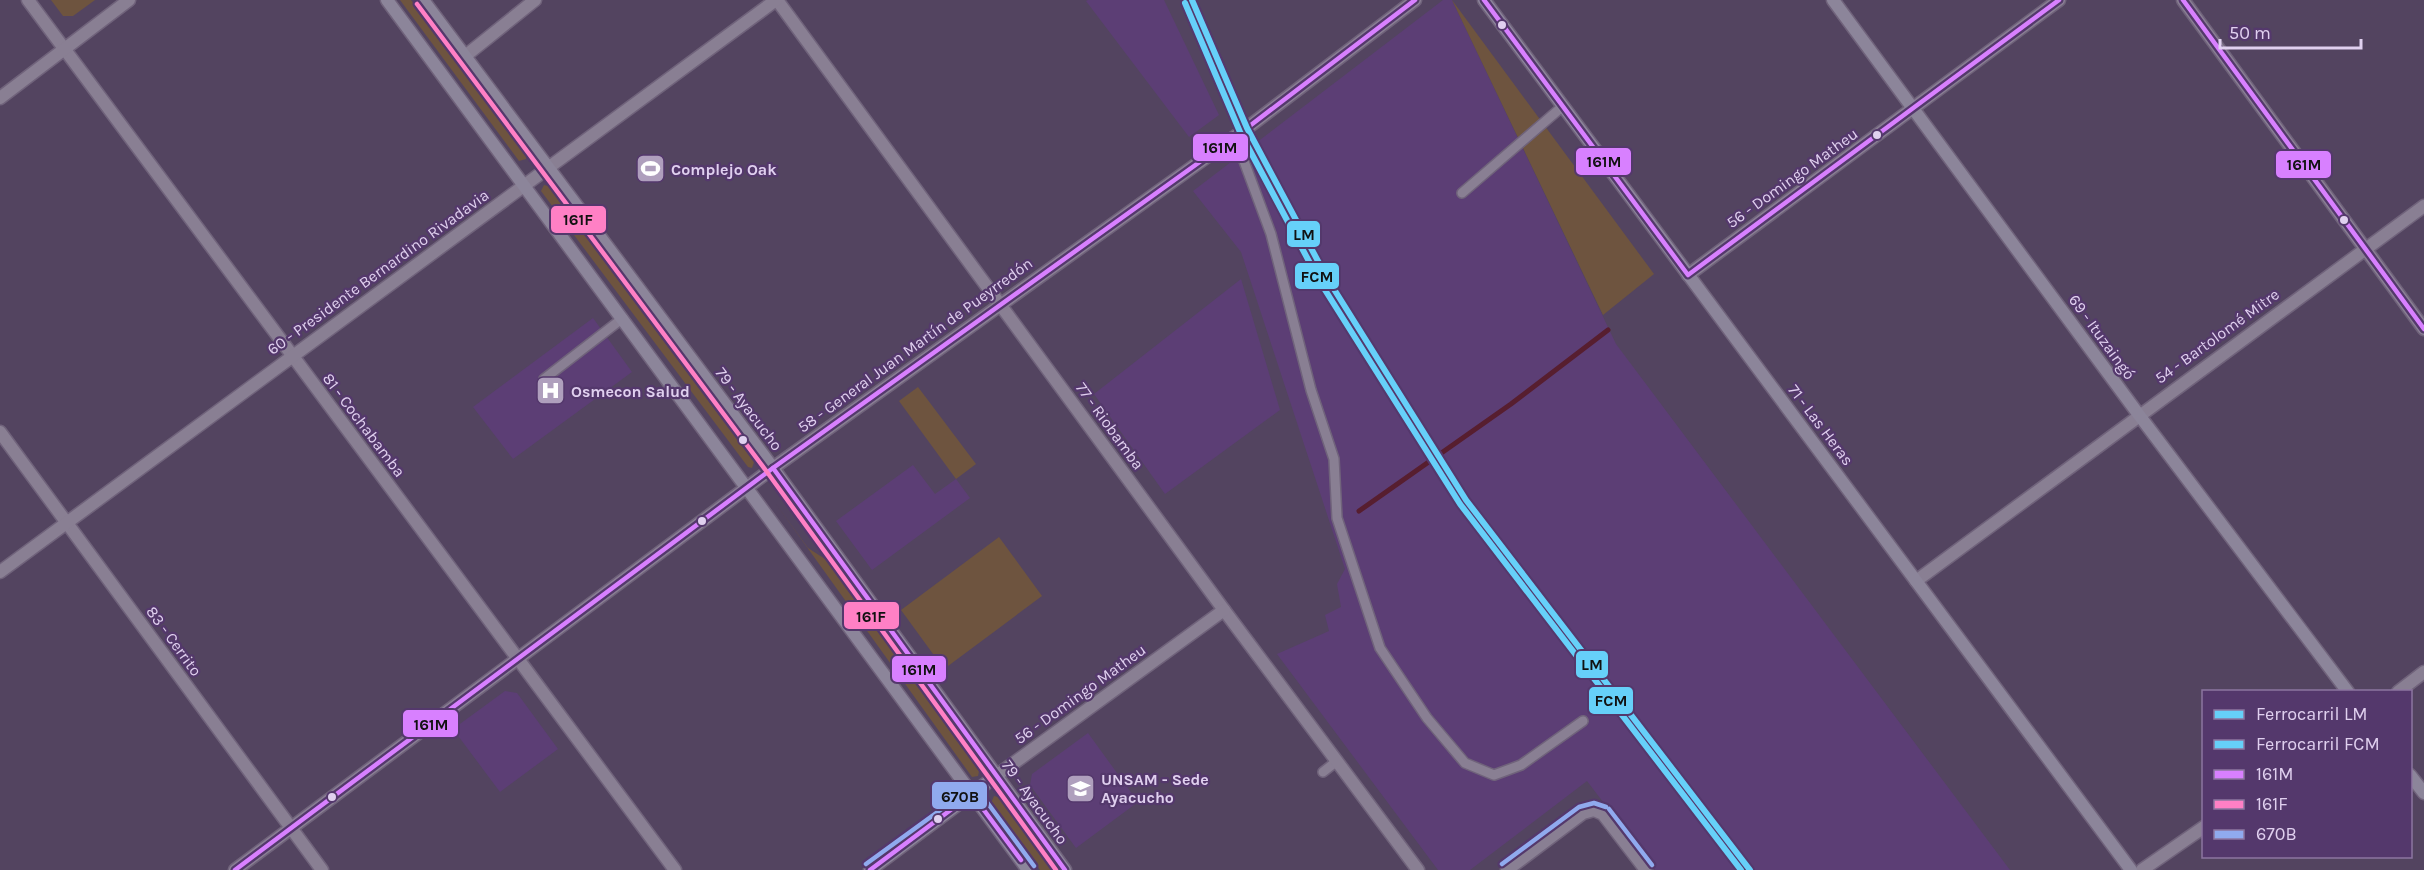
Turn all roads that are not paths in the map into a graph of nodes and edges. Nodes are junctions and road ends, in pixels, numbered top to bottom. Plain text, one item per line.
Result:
1 (28, 0) edge
2 (129, 0) edge
3 (387, 0) edge
4 (423, 0) edge
5 (535, 0) edge
6 (777, 0) edge
7 (1414, 0) edge
8 (1484, 0) edge
9 (1833, 0) edge
10 (2059, 0) edge
11 (2183, 0) edge
12 (64, 49) junction
13 (464, 57) junction
14 (0, 98) edge
15 (1563, 106) junction
16 (1914, 108) junction
17 (1235, 137) junction
18 (547, 168) junction
19 (525, 185) junction
20 (1462, 193) dead end
21 (2424, 206) edge
22 (2364, 249) junction
23 (1688, 275) junction
24 (1000, 304) junction
25 (623, 318) junction
26 (2424, 329) edge
27 (292, 356) junction
28 (544, 378) dead end
29 (2139, 415) junction
30 (0, 432) edge
31 (773, 468) junction
32 (748, 487) junction
33 (66, 523) junction
34 (0, 572) edge
35 (1916, 581) junction
36 (1224, 610) junction
37 (518, 658) junction
38 (2424, 672) edge
39 (2346, 690) edge
40 (2401, 690) edge
41 (1583, 721) dead end
42 (1337, 761) junction
43 (1323, 772) dead end
44 (996, 776) junction
45 (2412, 778) edge
46 (2424, 793) edge
47 (972, 794) junction
48 (2202, 828) edge
49 (292, 829) junction
50 (235, 870) edge
51 (322, 870) edge
52 (675, 870) edge
53 (870, 870) edge
54 (1028, 870) edge
55 (1065, 870) edge
56 (1418, 870) edge
57 (1507, 870) edge
58 (1646, 870) edge
59 (2131, 870) edge
60 (2142, 870) edge

1 - 12 street, 81 - Cochabamba
2 - 12 street
3 - 19 main road
4 - 13 main road, 79 - Ayacucho
5 - 13 street
6 - 18 street, 60 - Presidente Bernardino Rivadavia
6 - 24 street, 77 - Riobamba
7 - 17 street, 58 - General Juan Martín de Pueyrredón
8 - 15 main road, 71 - Las Heras
9 - 16 main road, 69 - Ituzaingó
10 - 16 street, 56 - Domingo Matheu
11 - 22 street
12 - 14 street
12 - 27 street, 81 - Cochabamba
13 - 18 main road, 79 - Ayacucho
15 - 20 lane
15 - 23 main road, 71 - Las Heras
16 - 23 street, 56 - Domingo Matheu
16 - 29 main road, 69 - Ituzaingó
17 - 24 street, 58 - General Juan Martín de Pueyrredón
17 - 41 lane
18 - 19 street, 60 - Presidente Bernardino Rivadavia
18 - 31 main road, 79 - Ayacucho
19 - 25 main road
19 - 27 street, 60 - Presidente Bernardino Rivadavia
21 - 22 street, 54 - Bartolomé Mitre
22 - 26 street
22 - 29 street, 54 - Bartolomé Mitre
23 - 35 main road, 71 - Las Heras
24 - 31 street, 58 - General Juan Martín de Pueyrredón
24 - 36 street, 77 - Riobamba
25 - 28 lane
25 - 32 main road
27 - 33 street, 60 - Presidente Bernardino Rivadavia
27 - 37 street, 81 - Cochabamba
29 - 35 street, 54 - Bartolomé Mitre
29 - 39 main road, 69 - Ituzaingó
30 - 33 street, 83 - Cerrito
31 - 32 street, 58 - General Juan Martín de Pueyrredón
31 - 44 main road, 79 - Ayacucho
32 - 37 street, 58 - General Juan Martín de Pueyrredón
32 - 47 main road
33 - 34 street, 60 - Presidente Bernardino Rivadavia
33 - 49 street, 83 - Cerrito
35 - 59 main road, 71 - Las Heras
36 - 42 street, 77 - Riobamba
36 - 44 street, 56 - Domingo Matheu
37 - 49 street, 58 - General Juan Martín de Pueyrredón
37 - 52 street, 81 - Cochabamba
38 - 40 street
42 - 43 lane
42 - 56 street, 77 - Riobamba
44 - 47 main road, 56 - Domingo Matheu
44 - 55 main road, 79 - Ayacucho
45 - 46 main road
47 - 53 main road, 56 - Domingo Matheu
47 - 54 main road
48 - 60 street
49 - 50 street, 58 - General Juan Martín de Pueyrredón
49 - 51 street, 83 - Cerrito
57 - 58 street

